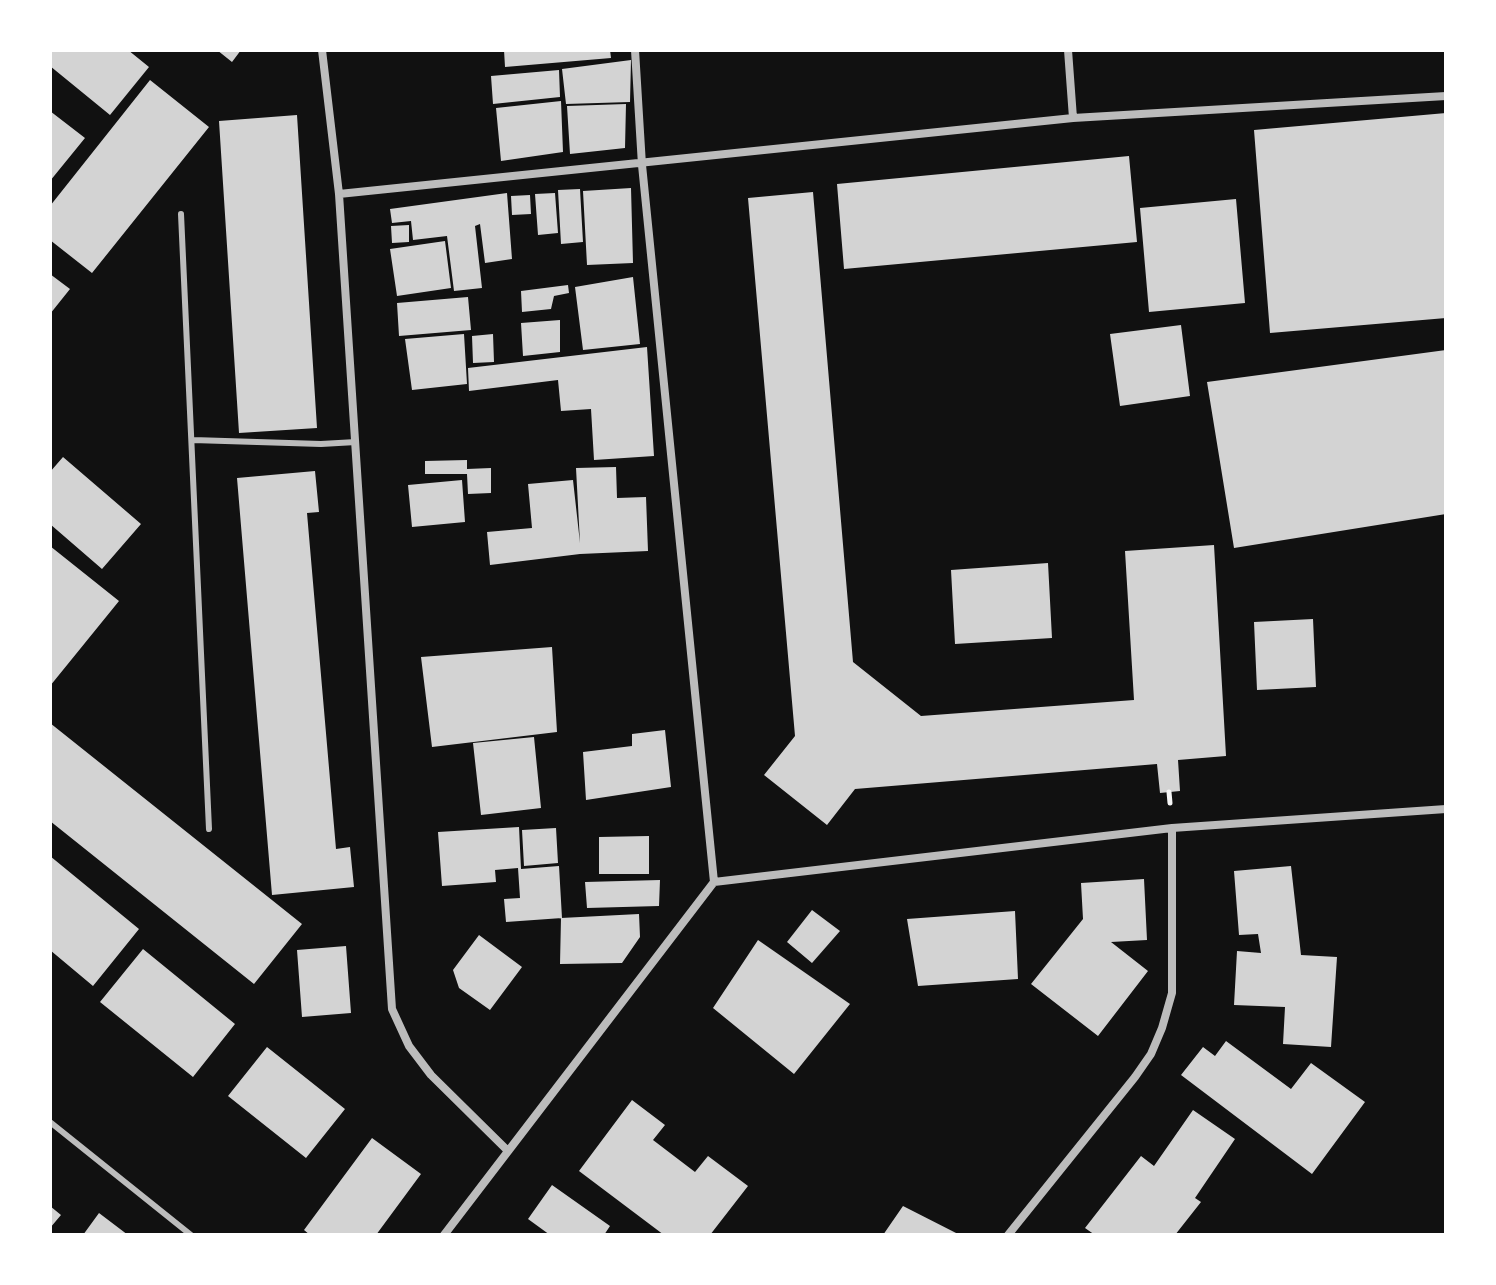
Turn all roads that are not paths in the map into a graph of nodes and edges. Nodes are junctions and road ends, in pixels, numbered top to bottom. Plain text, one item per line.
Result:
1 (322, 50) edge
2 (635, 50) edge
3 (1068, 50) edge
4 (1446, 96) edge
5 (1073, 118) junction
6 (642, 165) junction
7 (339, 194) junction
8 (181, 214) dead end
9 (193, 440) junction
10 (356, 442) junction
11 (1446, 809) edge
12 (1172, 828) junction
13 (209, 829) dead end
14 (714, 882) junction
15 (50, 1122) edge
16 (507, 1150) junction
17 (1012, 1234) edge
18 (191, 1235) edge
19 (444, 1235) edge

1 - 7 street
2 - 6 street
3 - 5 street
4 - 5 street
5 - 6 street
6 - 7 street
6 - 14 street
7 - 10 street
8 - 9 lane
9 - 10 lane
9 - 13 lane
10 - 16 street
11 - 12 street
12 - 14 street
12 - 17 street
14 - 16 street
15 - 18 lane
16 - 19 street

